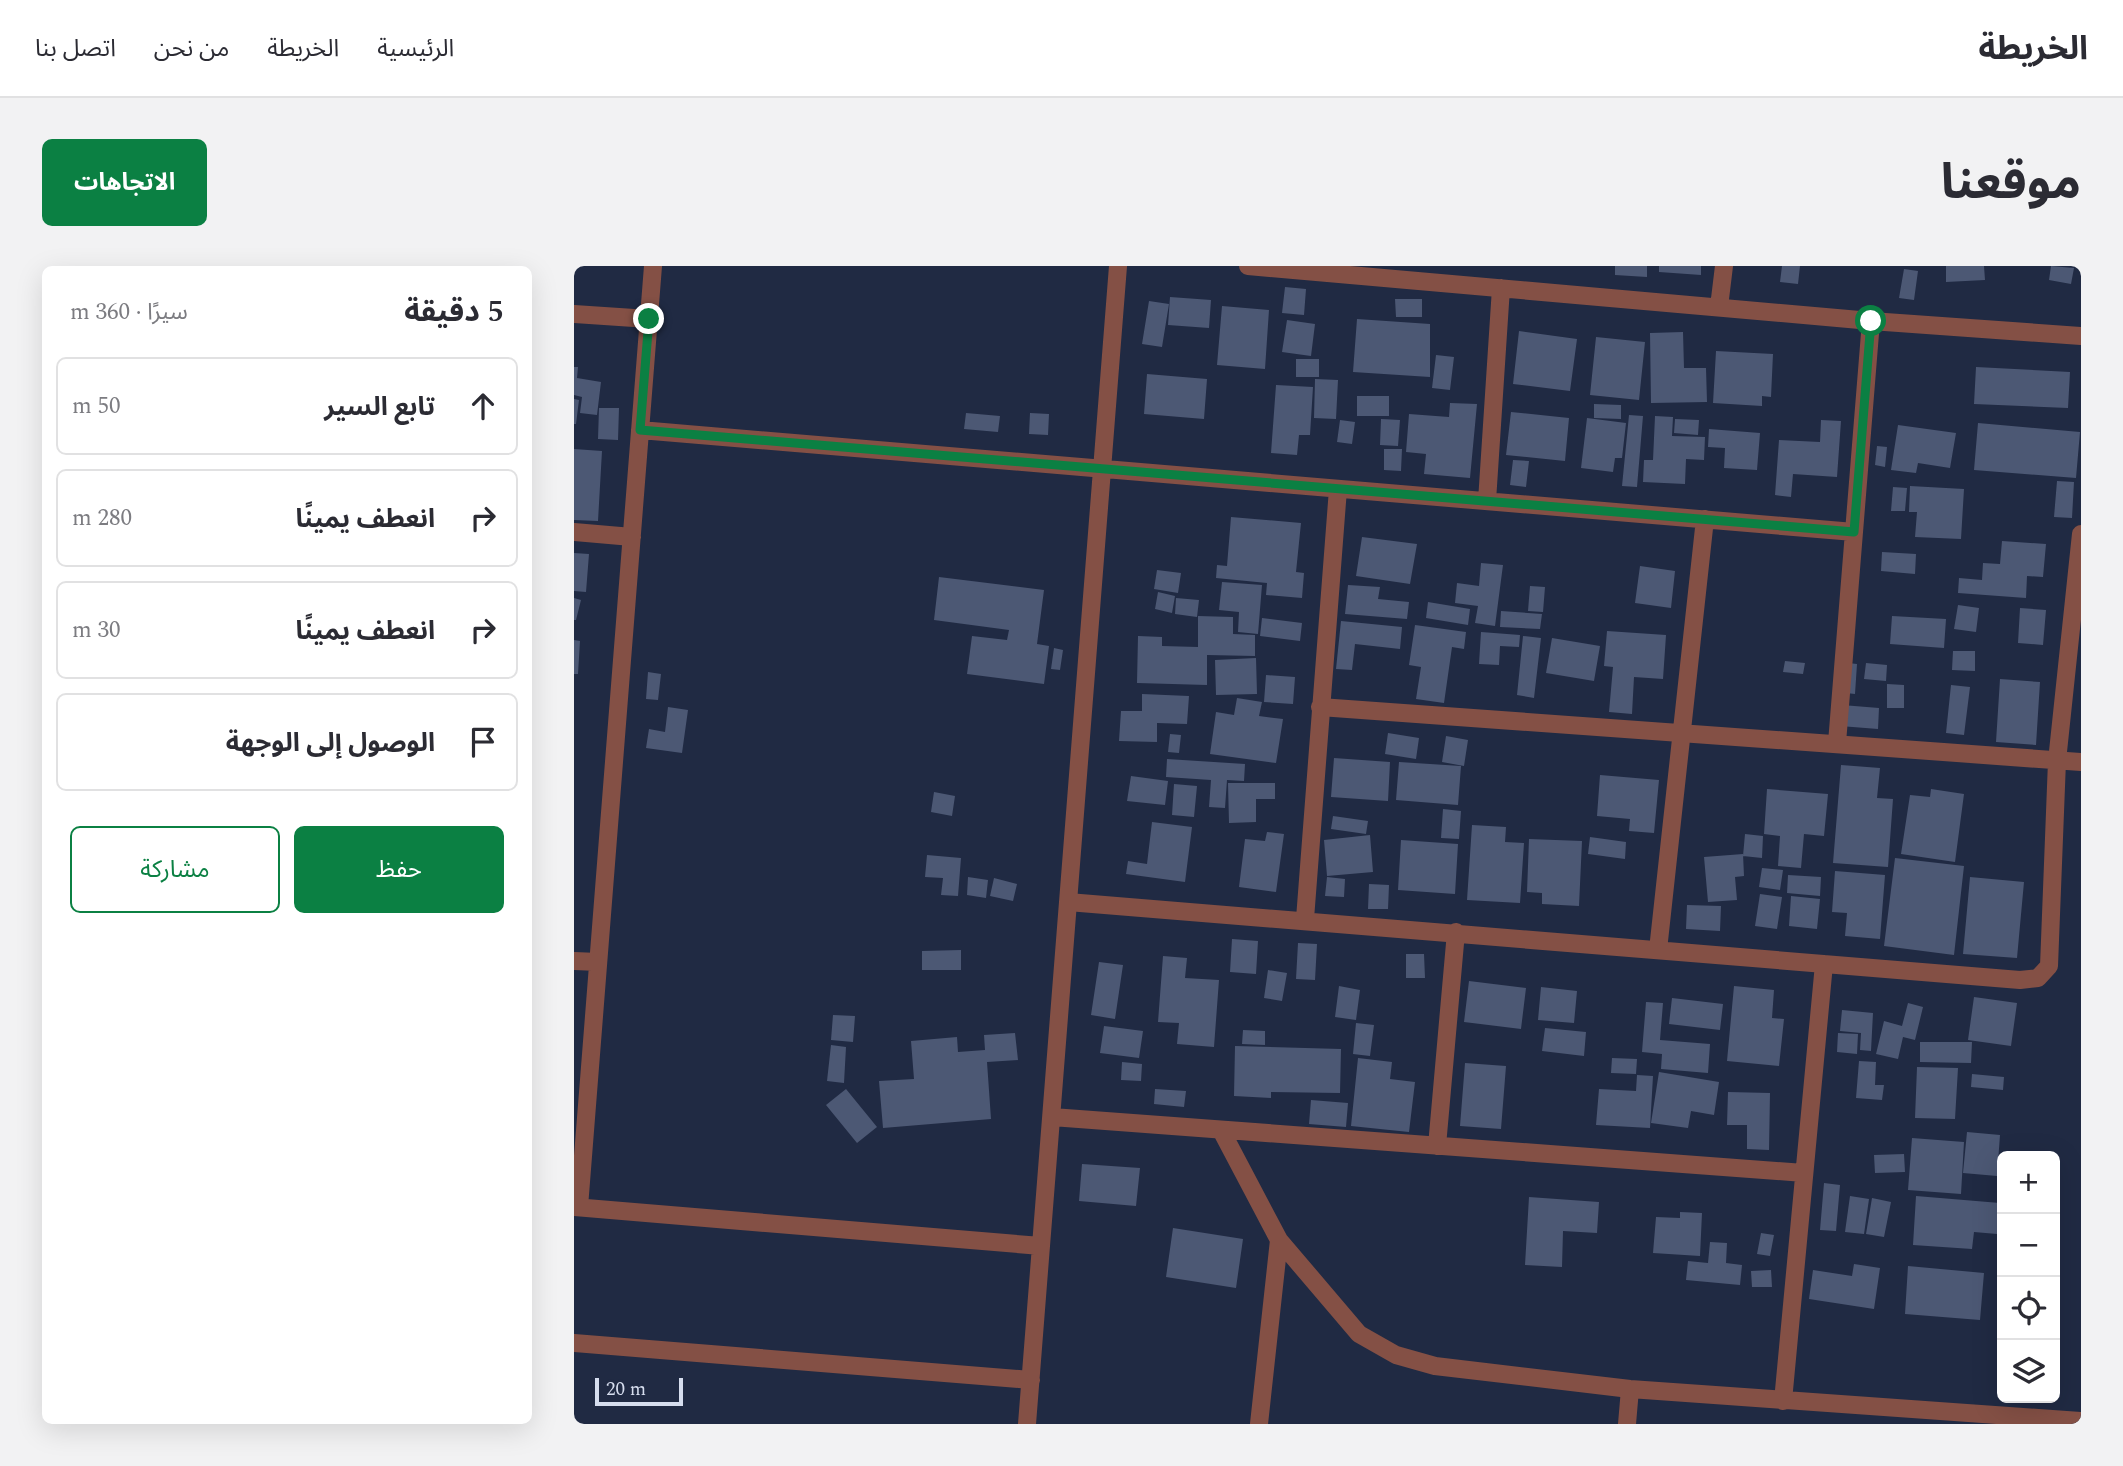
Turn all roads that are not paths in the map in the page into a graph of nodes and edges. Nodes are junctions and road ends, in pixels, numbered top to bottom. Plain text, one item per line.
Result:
1 (653, 266) edge
2 (1118, 266) edge
3 (1248, 266) edge
4 (1724, 266) edge
5 (1356, 271) edge
6 (1501, 288) junction
7 (1719, 307) junction
8 (574, 314) edge
9 (649, 319) junction
10 (1871, 321) junction
11 (2081, 336) edge
12 (640, 430) junction
13 (1103, 469) junction
14 (1338, 489) junction
15 (1487, 501) junction
16 (1705, 519) junction
17 (1854, 532) junction
18 (574, 533) edge
19 (2081, 534) edge
20 (632, 537) junction
21 (1320, 707) junction
22 (1682, 732) junction
23 (1838, 743) junction
24 (2057, 761) junction
25 (2081, 762) edge
26 (1068, 902) junction
27 (1304, 919) junction
28 (1456, 932) junction
29 (1658, 950) junction
30 (574, 961) edge
31 (598, 962) junction
32 (1824, 964) junction
33 (1052, 1117) junction
34 (1221, 1130) junction
35 (1437, 1146) junction
36 (1804, 1173) junction
37 (577, 1207) edge
38 (1279, 1240) junction
39 (1041, 1246) junction
40 (574, 1343) edge
41 (1031, 1380) junction
42 (1630, 1389) junction
43 (1783, 1401) junction
44 (2081, 1421) edge
45 (1027, 1424) edge
46 (1259, 1424) edge
47 (1627, 1424) edge

1 - 9 street
2 - 13 street
3 - 5 street
4 - 7 street
5 - 6 street
6 - 7 street
6 - 15 street
7 - 10 street
8 - 9 street
9 - 12 street
10 - 11 street
10 - 17 street
12 - 13 street
12 - 20 street
13 - 14 street
13 - 26 street
14 - 15 street
14 - 21 street
15 - 16 street
16 - 17 street
16 - 22 street
17 - 23 street
18 - 20 street
19 - 24 street
20 - 31 street
21 - 22 street
21 - 27 street
22 - 23 street
22 - 29 street
23 - 24 street
24 - 25 street
24 - 32 street
26 - 27 street
26 - 33 street
27 - 28 street
28 - 29 street
28 - 35 street
29 - 32 street
30 - 31 street
31 - 37 street
32 - 36 street
33 - 34 street
33 - 39 street
34 - 35 street
34 - 38 street
35 - 36 street
36 - 43 street
37 - 39 street
38 - 42 street
38 - 46 street
39 - 41 street
40 - 41 street
41 - 45 street
42 - 43 street
42 - 47 street
43 - 44 street

